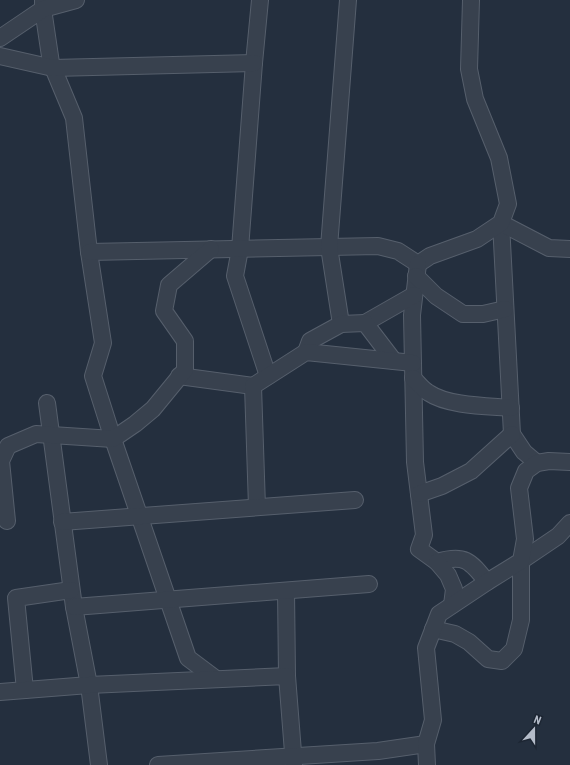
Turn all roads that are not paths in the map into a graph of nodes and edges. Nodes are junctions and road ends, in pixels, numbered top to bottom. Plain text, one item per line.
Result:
1 (76, 0) edge
2 (260, 0) edge
3 (348, 0) edge
4 (470, 4) edge
5 (43, 5) edge
6 (0, 38) edge
7 (0, 56) edge
8 (254, 63) junction
9 (54, 68) junction
10 (501, 223) junction
11 (329, 247) junction
12 (240, 249) junction
13 (570, 249) edge
14 (211, 250) junction
15 (89, 252) junction
16 (417, 270) junction
17 (414, 294) junction
18 (505, 309) junction
19 (365, 323) junction
20 (342, 324) junction
21 (306, 352) junction
22 (394, 361) junction
23 (413, 370) junction
24 (179, 376) junction
25 (268, 376) junction
26 (253, 386) junction
27 (47, 403) dead end
28 (511, 408) junction
29 (512, 434) junction
30 (51, 436) junction
31 (113, 439) junction
32 (570, 462) edge
33 (538, 463) junction
34 (419, 494) junction
35 (355, 500) dead end
36 (257, 507) junction
37 (139, 516) junction
38 (7, 521) dead end
39 (62, 522) junction
40 (570, 523) edge
41 (521, 561) junction
42 (437, 562) junction
43 (487, 582) junction
44 (369, 584) dead end
45 (71, 590) junction
46 (286, 591) junction
47 (168, 600) junction
48 (452, 605) junction
49 (74, 607) junction
50 (433, 629) junction
51 (287, 676) junction
52 (216, 679) junction
53 (89, 685) junction
54 (25, 690) junction
55 (0, 692) edge
56 (426, 744) junction
57 (293, 761) edge
58 (99, 765) edge
59 (158, 765) edge
60 (428, 765) edge

1 - 5 street
2 - 8 street
3 - 11 street
4 - 10 street
5 - 6 street
5 - 9 street
7 - 9 street
8 - 9 street
8 - 12 street
9 - 15 street
10 - 13 street
10 - 16 street
10 - 18 street
11 - 12 street
11 - 16 street
11 - 20 street
12 - 14 street
12 - 25 street
14 - 15 street
14 - 24 street
15 - 31 street
16 - 17 street
16 - 18 street
17 - 19 street
17 - 23 street
18 - 28 street
19 - 20 street
19 - 22 street
20 - 21 street
21 - 22 street
21 - 25 street
22 - 23 street
23 - 28 street
23 - 34 street
24 - 26 street
24 - 31 street
25 - 26 street
26 - 36 street
27 - 30 street
28 - 29 street
29 - 33 street
29 - 34 street
30 - 31 street
30 - 38 street
30 - 39 street
31 - 37 street
32 - 33 street
33 - 41 street
34 - 42 street
35 - 36 street
36 - 37 street
37 - 39 street
37 - 47 street
39 - 45 street
40 - 41 street
41 - 43 street
41 - 50 street
42 - 43 street
42 - 48 street
43 - 48 street
44 - 46 street
45 - 49 street
45 - 54 street
46 - 47 street
46 - 51 street
47 - 49 street
47 - 52 street
48 - 50 street
49 - 53 street
50 - 56 street
51 - 52 street
51 - 57 street
52 - 53 street
53 - 54 street
53 - 58 street
54 - 55 street
56 - 57 street
56 - 60 street
57 - 59 street

